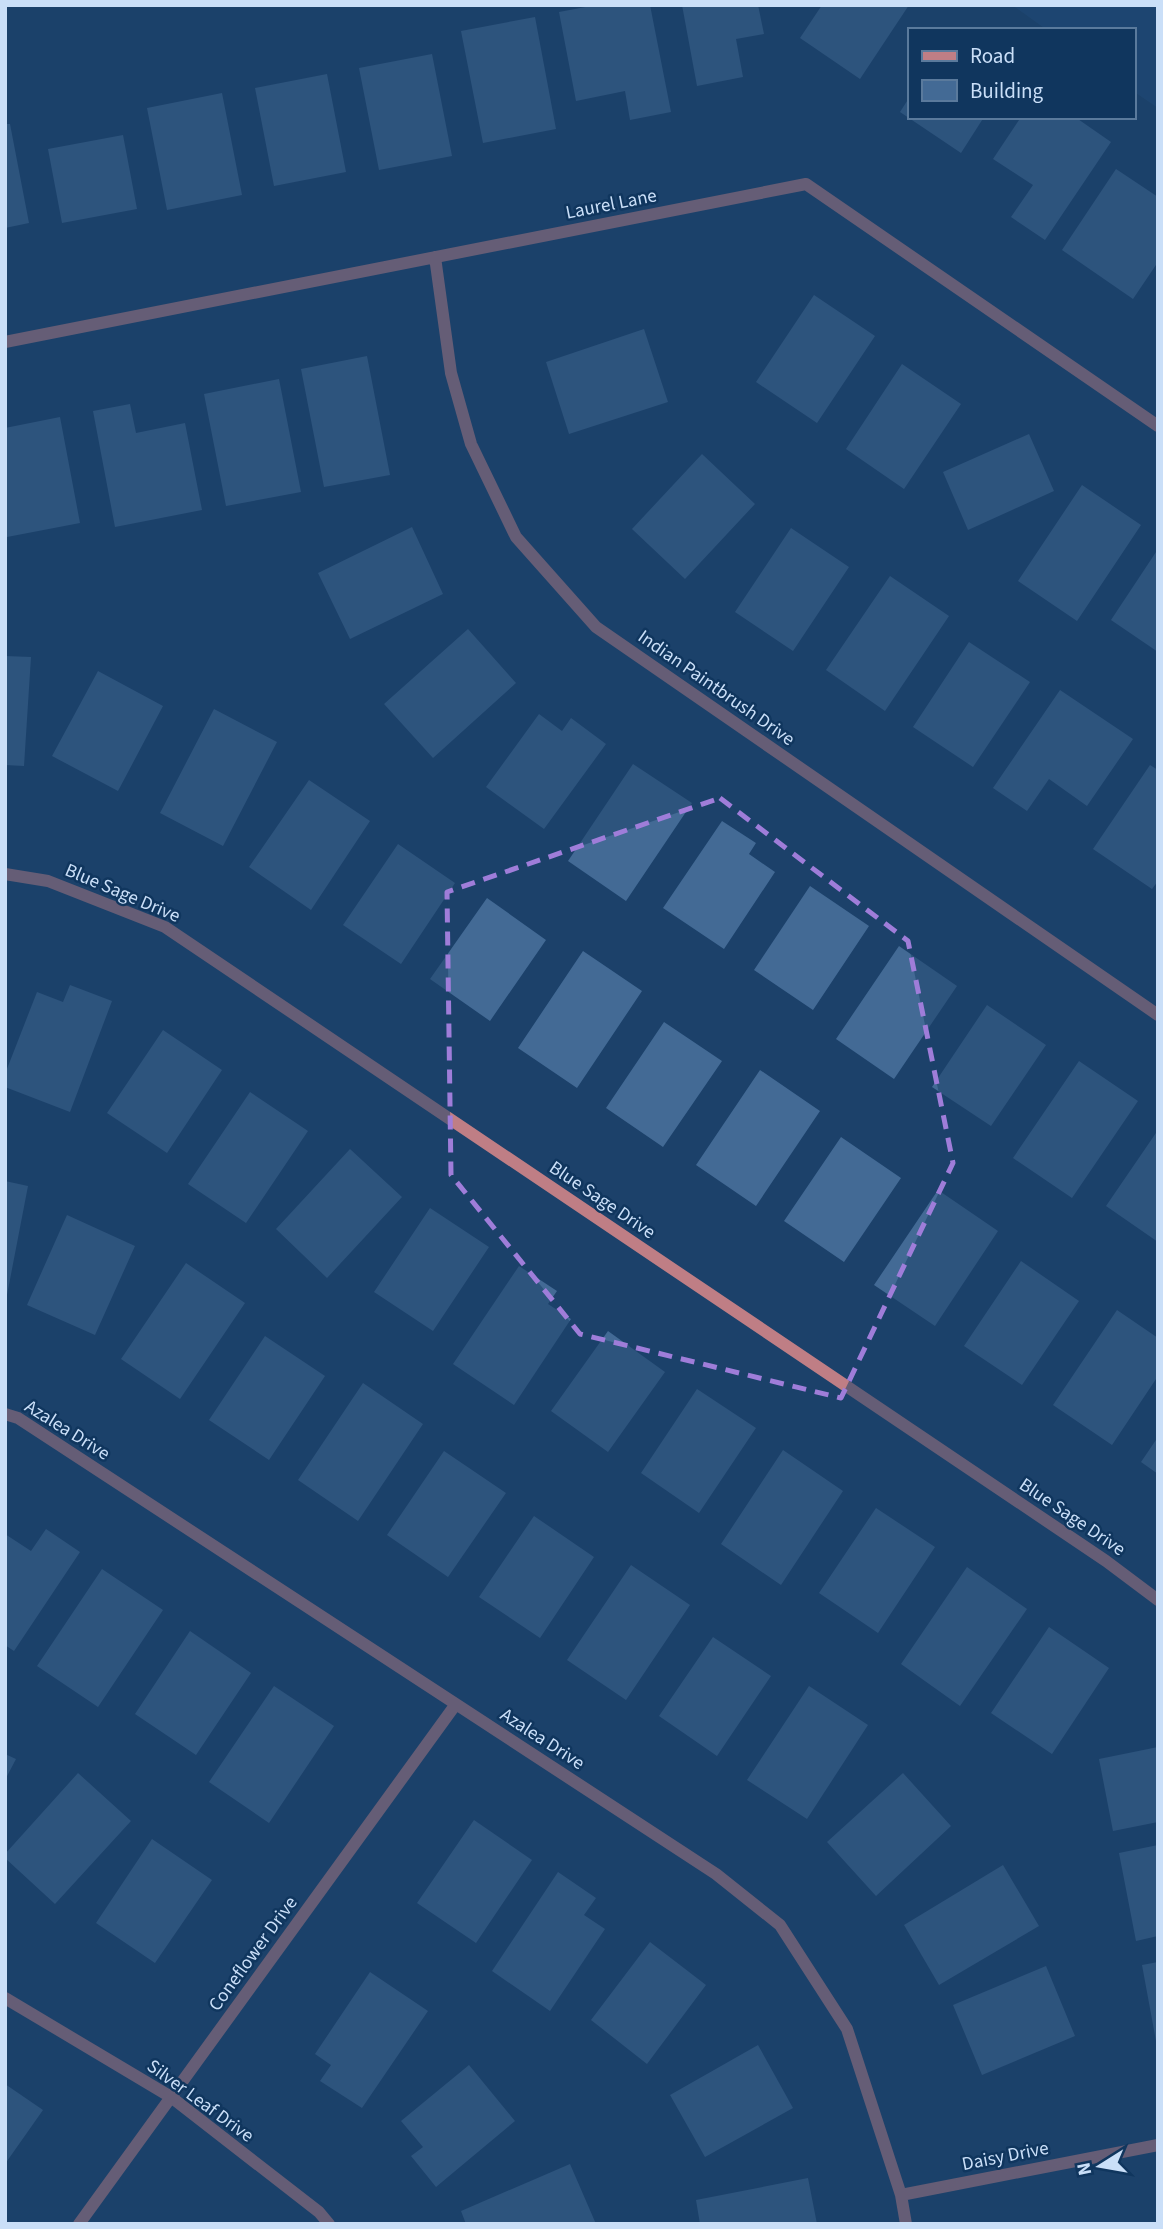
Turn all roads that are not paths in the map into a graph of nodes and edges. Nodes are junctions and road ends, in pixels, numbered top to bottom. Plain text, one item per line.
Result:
1 (435, 257) junction
2 (5, 342) edge
3 (1158, 426) edge
4 (5, 874) edge
5 (1158, 1015) edge
6 (5, 1414) edge
7 (1158, 1600) edge
8 (456, 1704) junction
9 (5, 1998) edge
10 (171, 2097) junction
11 (1158, 2145) edge
12 (901, 2195) junction
13 (79, 2224) edge
14 (329, 2224) edge
15 (906, 2224) edge

1 - 2 street, Laurel Lane
1 - 3 street, Laurel Lane
1 - 5 street, Indian Paintbrush Drive
4 - 7 street, Blue Sage Drive
6 - 8 street, Azalea Drive
8 - 10 street, Coneflower Drive
8 - 12 street, Azalea Drive
9 - 10 street, Silver Leaf Drive
10 - 13 street, Coneflower Drive
10 - 14 street, Silver Leaf Drive
11 - 12 street, Daisy Drive
12 - 15 street, Azalea Drive

